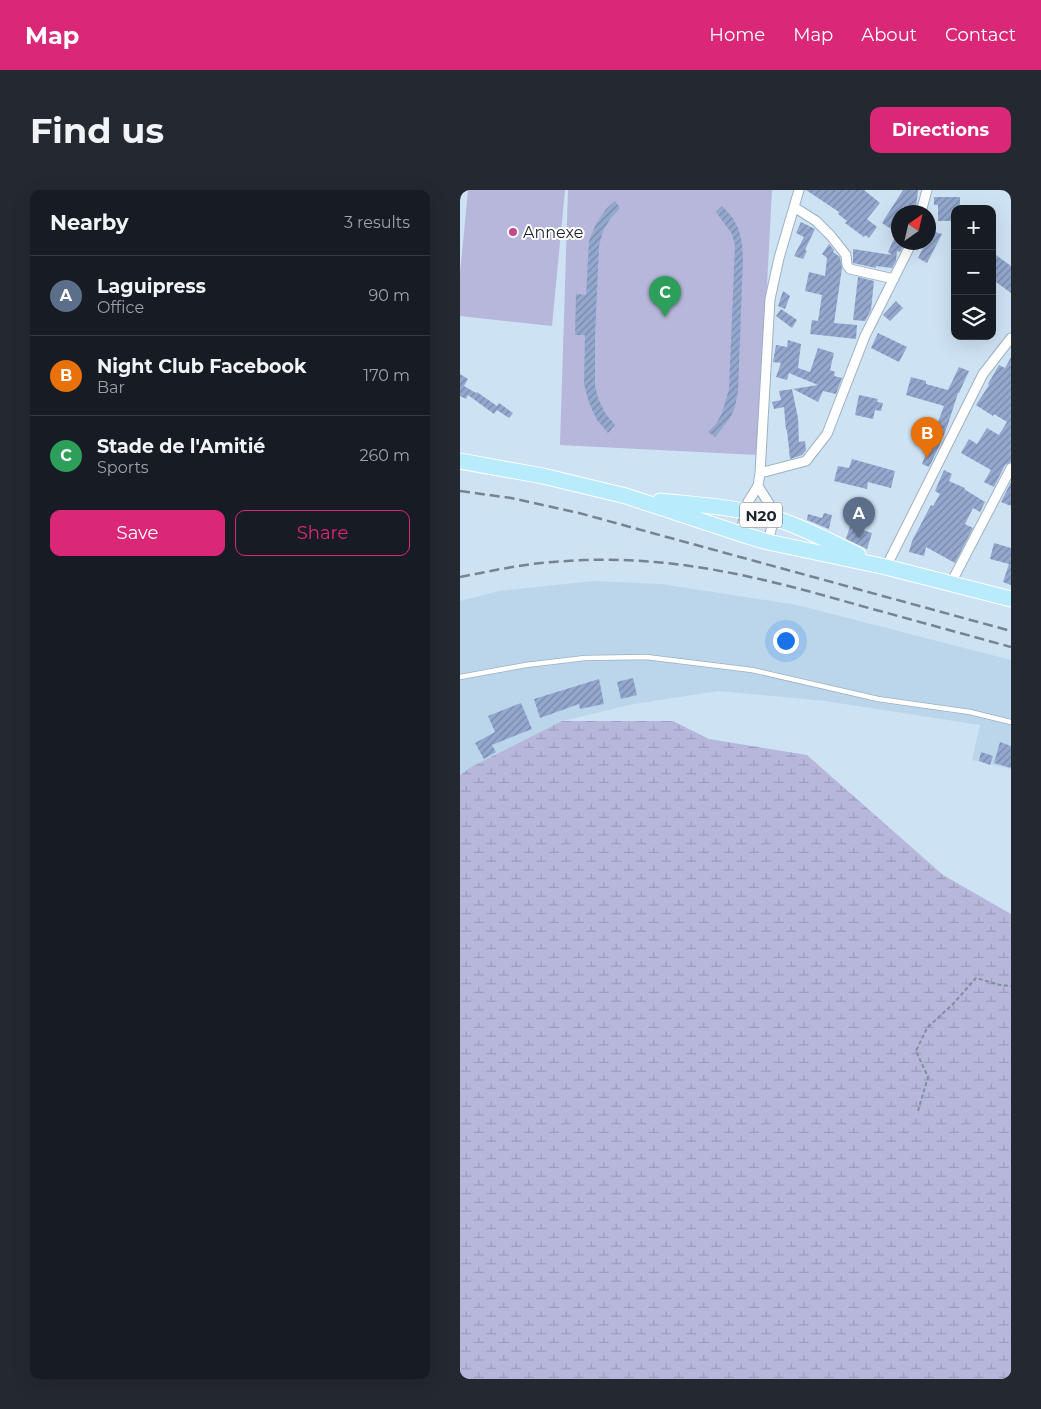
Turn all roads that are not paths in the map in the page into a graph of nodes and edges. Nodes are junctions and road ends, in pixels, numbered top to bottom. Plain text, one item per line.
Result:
1 (799, 190) edge
2 (928, 190) edge
3 (923, 205) edge
4 (794, 207) junction
5 (908, 250) edge
6 (894, 279) junction
7 (1011, 338) edge
8 (460, 461) edge
9 (1011, 468) edge
10 (760, 473) junction
11 (758, 486) junction
12 (626, 496) junction
13 (745, 512) junction
14 (774, 518) junction
15 (741, 534) junction
16 (768, 542) junction
17 (886, 567) junction
18 (950, 583) junction
19 (1011, 599) edge
20 (460, 678) edge
21 (1011, 722) edge

1 - 4 street
2 - 3 street
4 - 6 street
4 - 10 street
5 - 6 street
6 - 10 street
7 - 17 street
8 - 12 main road, N20
9 - 18 street
10 - 11 street
11 - 13 street
11 - 14 street
12 - 13 main road, N20
12 - 15 main road, N20
13 - 14 main road, N20
13 - 15 street
14 - 16 street
14 - 17 main road, N20
15 - 16 main road, N20
16 - 17 main road, N20
17 - 18 main road
18 - 19 main road
20 - 21 lane

